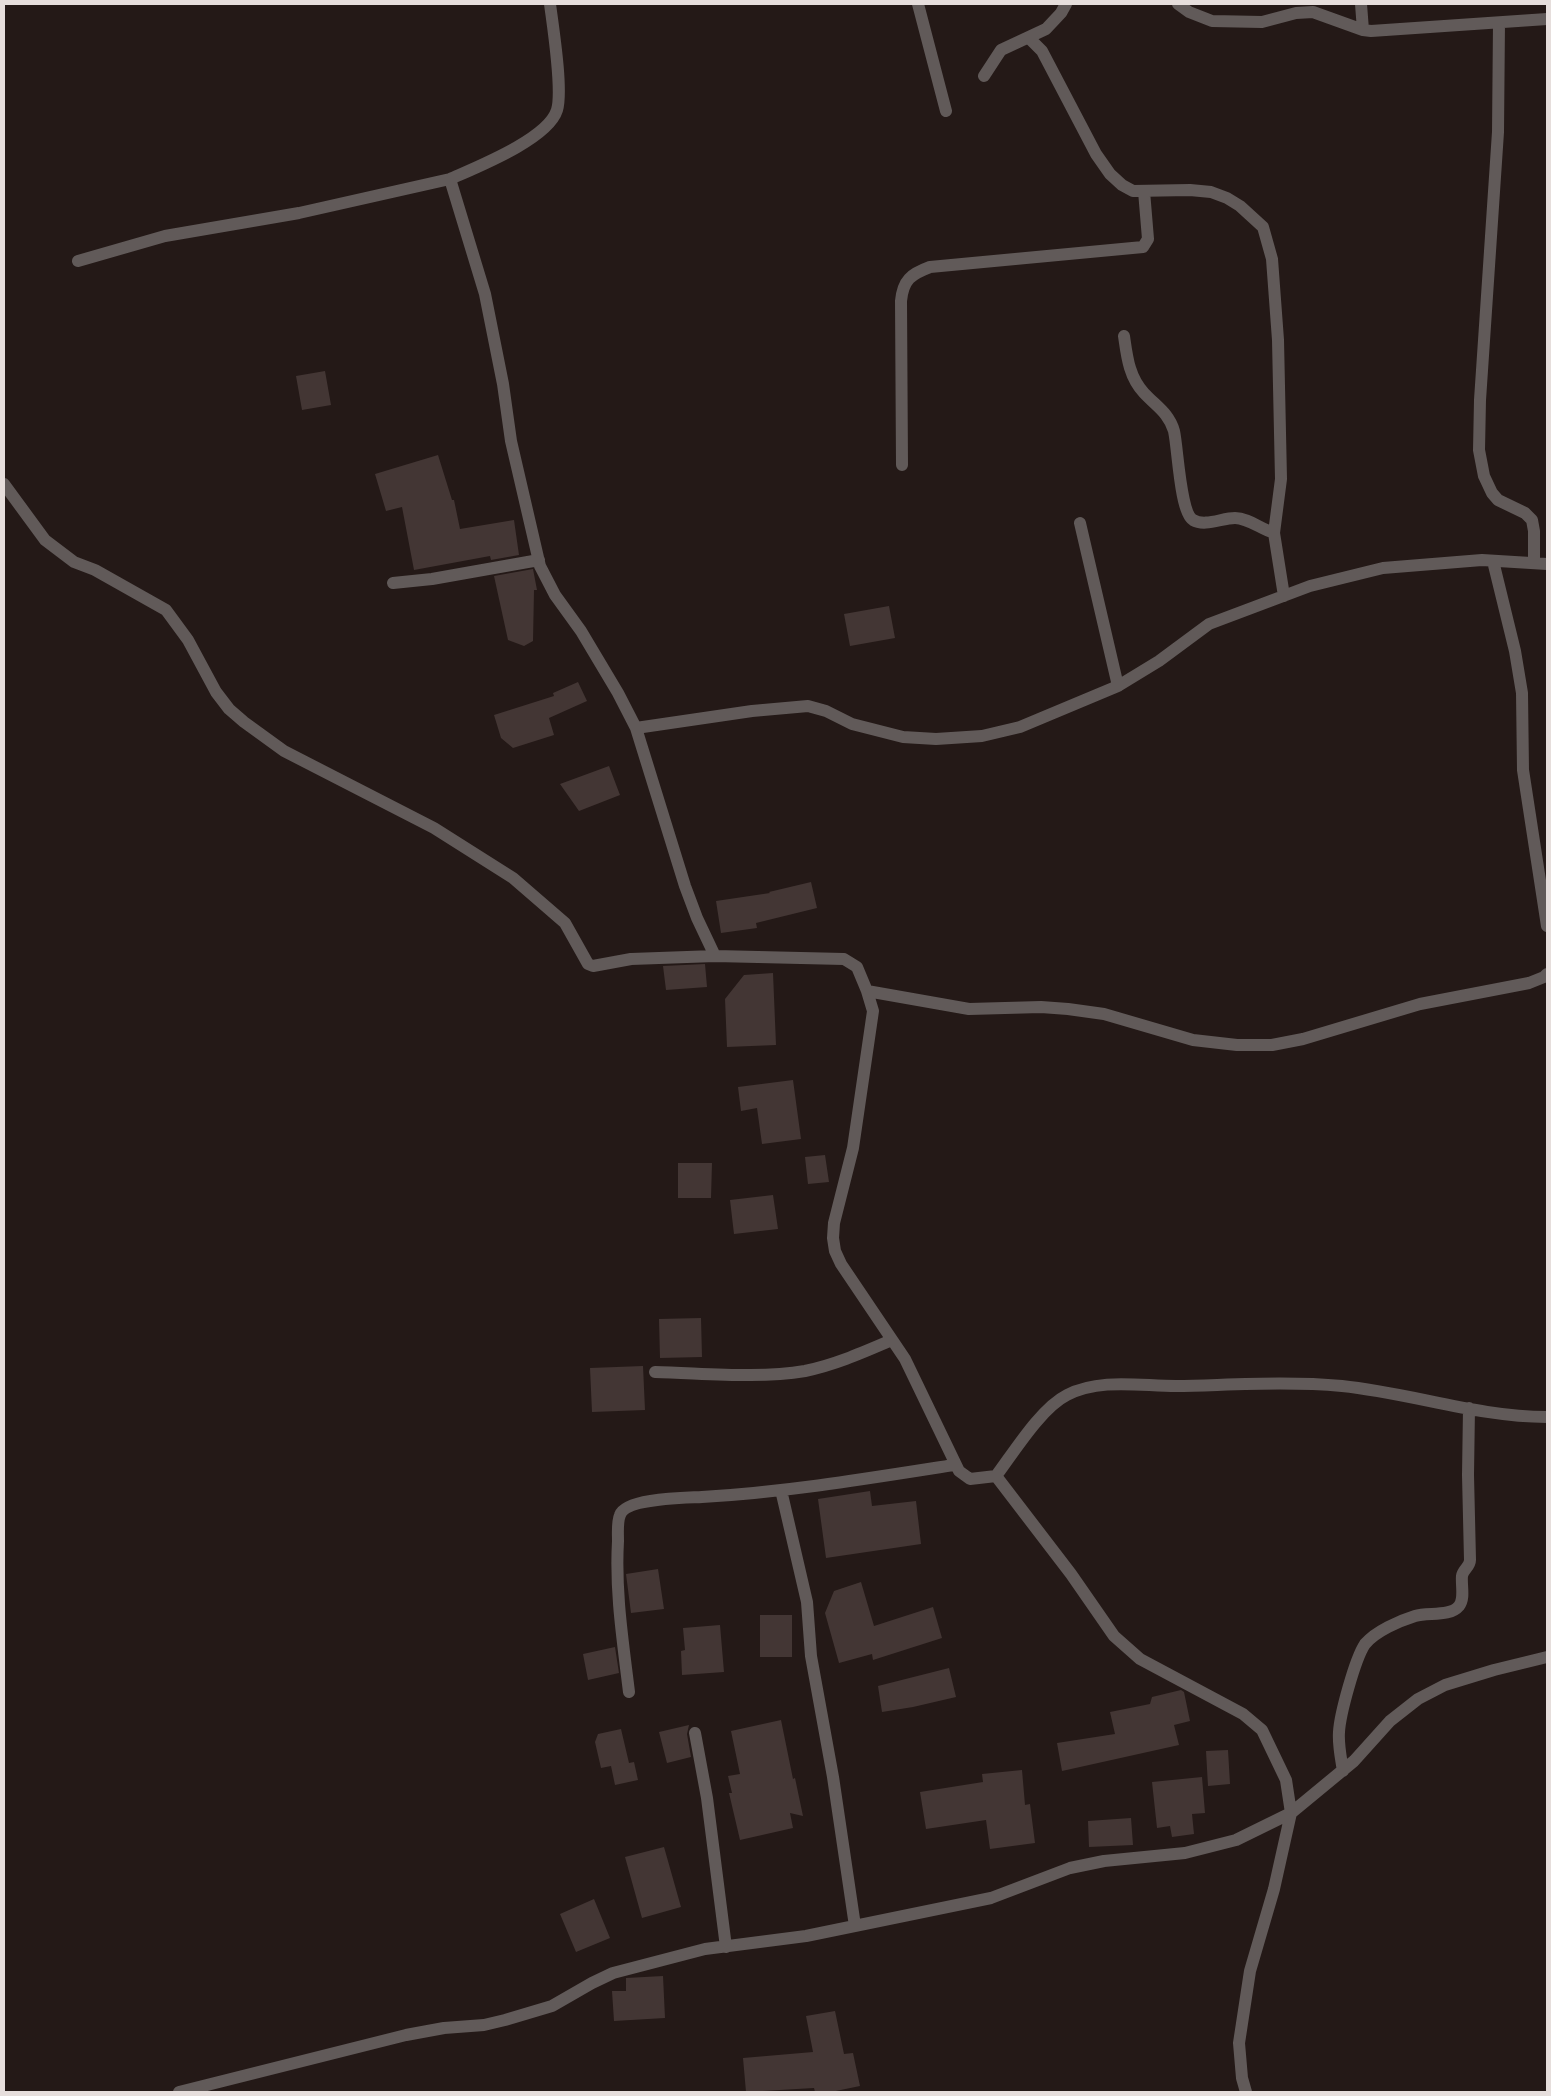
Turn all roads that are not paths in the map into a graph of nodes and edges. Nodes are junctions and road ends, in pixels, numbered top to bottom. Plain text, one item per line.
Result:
1 (550, 4) edge
2 (918, 4) edge
3 (1066, 4) edge
4 (1178, 4) edge
5 (1361, 4) edge
6 (1547, 19) edge
7 (1499, 22) junction
8 (1364, 30) junction
9 (1030, 38) junction
10 (984, 76) dead end
11 (946, 111) dead end
12 (450, 179) junction
13 (1144, 191) junction
14 (78, 261) dead end
15 (1124, 336) dead end
16 (902, 465) dead end
17 (4, 484) edge
18 (1080, 523) dead end
19 (1274, 533) junction
20 (539, 560) junction
21 (1493, 561) junction
22 (1541, 563) edge
23 (393, 583) dead end
24 (1284, 596) junction
25 (1118, 686) junction
26 (636, 728) junction
27 (1545, 897) edge
28 (1547, 926) edge
29 (715, 956) junction
30 (1547, 974) edge
31 (867, 991) junction
32 (892, 1340) junction
33 (655, 1372) dead end
34 (1469, 1408) junction
35 (1547, 1418) edge
36 (954, 1465) junction
37 (996, 1476) junction
38 (781, 1490) junction
39 (1547, 1657) edge
40 (629, 1692) dead end
41 (695, 1732) dead end
42 (1343, 1771) junction
43 (1291, 1814) junction
44 (855, 1926) junction
45 (726, 1947) junction
46 (179, 2092) edge
47 (1246, 2092) edge

1 - 12 street
2 - 11 street
3 - 9 street
4 - 8 street
5 - 8 street
6 - 7 street
7 - 8 street
7 - 22 street
9 - 10 street
9 - 13 street
12 - 14 street
12 - 20 street
13 - 16 street
13 - 19 street
15 - 19 street
17 - 29 street
18 - 25 street
19 - 24 street
20 - 23 street
20 - 26 street
21 - 22 street
21 - 24 street
21 - 27 street
24 - 25 street
25 - 26 street
26 - 29 street
27 - 28 street
29 - 31 street
30 - 31 street
31 - 32 street
32 - 33 street
32 - 36 street
34 - 35 street
34 - 37 street
34 - 42 street
36 - 37 street
36 - 38 street
37 - 43 street
38 - 40 street
38 - 44 street
39 - 42 street
41 - 45 street
42 - 43 street
43 - 44 street
43 - 47 street
44 - 45 street
45 - 46 street

